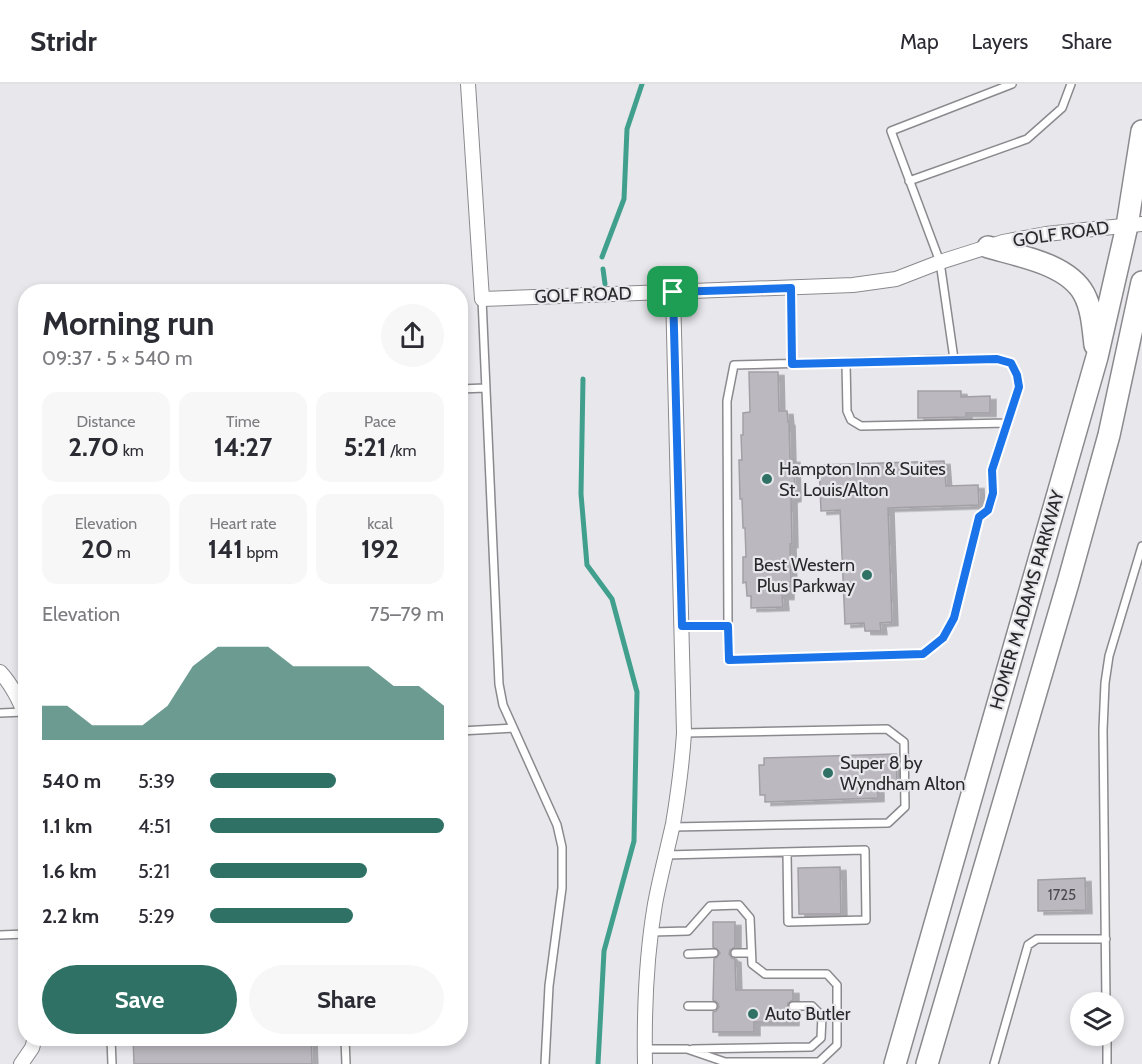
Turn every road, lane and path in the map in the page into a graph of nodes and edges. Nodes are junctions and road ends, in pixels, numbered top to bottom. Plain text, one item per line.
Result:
1 (468, 84) edge
2 (1012, 84) edge
3 (1071, 84) edge
4 (1142, 131) edge
5 (909, 181) junction
6 (1134, 225) edge
7 (988, 247) junction
8 (940, 262) junction
9 (1142, 282) edge
10 (791, 288) junction
11 (673, 292) junction
12 (482, 298) junction
13 (1097, 357) junction
14 (954, 359) junction
15 (846, 363) junction
16 (792, 364) junction
17 (485, 388) junction
18 (468, 389) edge
19 (1008, 423) junction
20 (1142, 546) edge
21 (682, 626) junction
22 (728, 626) junction
23 (0, 672) edge
24 (18, 698) edge
25 (0, 713) edge
26 (18, 714) edge
27 (513, 729) junction
28 (468, 731) edge
29 (684, 733) junction
30 (672, 827) junction
31 (787, 852) junction
32 (666, 855) junction
33 (652, 932) junction
34 (18, 934) edge
35 (0, 935) edge
36 (1106, 939) junction
37 (714, 953) dead end
38 (735, 953) dead end
39 (751, 953) junction
40 (688, 954) dead end
41 (1106, 992) edge
42 (688, 1006) dead end
43 (713, 1006) dead end
44 (793, 1006) dead end
45 (33, 1046) edge
46 (111, 1046) edge
47 (345, 1046) edge
48 (1107, 1046) edge
49 (645, 1049) junction
50 (687, 1049) junction
51 (21, 1064) edge
52 (112, 1064) edge
53 (346, 1064) edge
54 (545, 1064) edge
55 (645, 1064) edge
56 (895, 1064) edge
57 (927, 1064) edge
58 (994, 1064) edge
59 (1107, 1064) edge

1 - 12 street
2 - 5 lane
3 - 5 lane
4 - 6 main road, HOMER M ADAMS PARKWAY
5 - 8 lane
6 - 7 street, GOLF ROAD
6 - 13 main road, HOMER M ADAMS PARKWAY
7 - 8 street, GOLF ROAD
7 - 13 main road
8 - 10 street, GOLF ROAD
8 - 14 lane
9 - 57 main road, HOMER M ADAMS PARKWAY
10 - 11 street, GOLF ROAD
10 - 16 lane
11 - 12 street, GOLF ROAD
11 - 21 street
12 - 17 lane
13 - 56 main road, HOMER M ADAMS PARKWAY
14 - 15 lane
14 - 19 lane
15 - 16 lane
15 - 19 lane
16 - 22 lane
17 - 18 lane
17 - 27 lane
19 - 22 lane
20 - 36 lane
21 - 22 lane
21 - 29 street
23 - 24 street
25 - 26 lane
27 - 28 lane
27 - 54 lane
29 - 30 street
29 - 30 lane
30 - 32 street
31 - 31 lane
31 - 32 lane
32 - 33 street
33 - 39 lane
33 - 49 street
34 - 35 lane
36 - 41 lane
36 - 58 lane
37 - 40 lane
38 - 39 lane
39 - 50 lane
42 - 43 lane
44 - 50 lane
45 - 51 street
46 - 52 lane
47 - 53 lane
48 - 59 lane
49 - 50 lane
49 - 55 street

